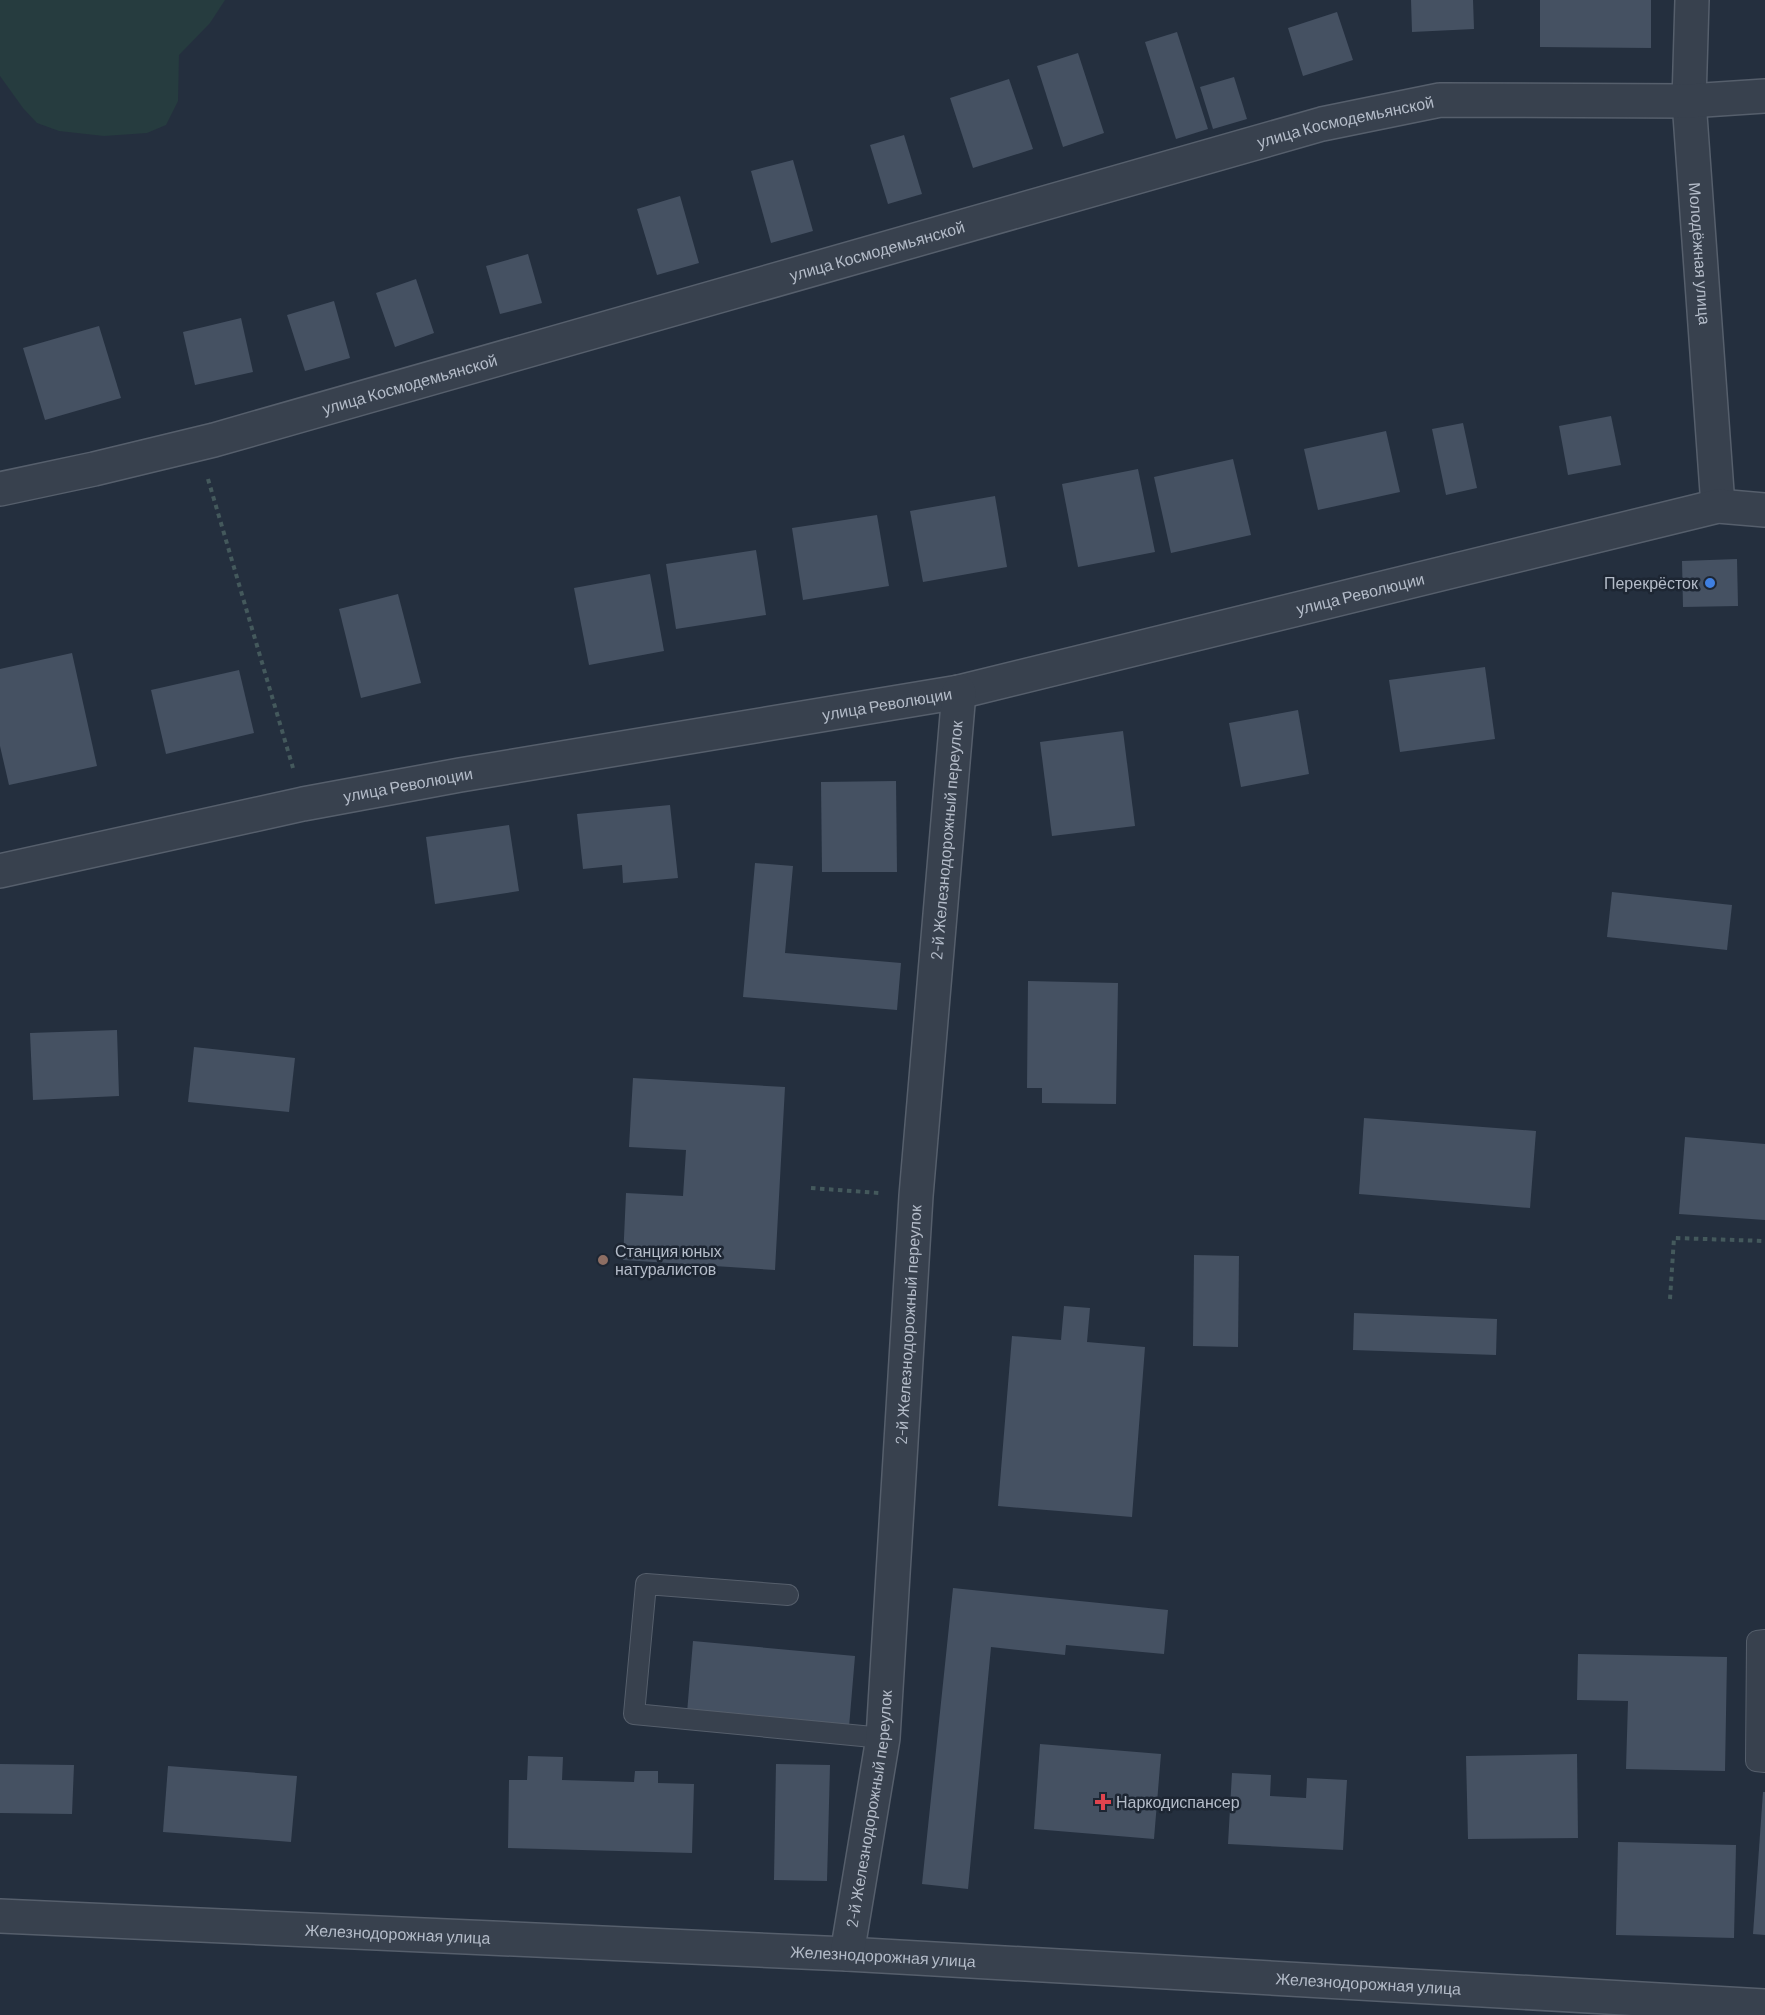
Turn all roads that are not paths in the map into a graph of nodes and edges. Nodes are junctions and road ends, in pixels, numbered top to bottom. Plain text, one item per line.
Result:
1 (1692, 0) edge
2 (1765, 96) edge
3 (1689, 101) junction
4 (0, 489) edge
5 (1718, 506) junction
6 (1765, 510) edge
7 (959, 692) junction
8 (0, 871) edge
9 (788, 1595) dead end
10 (1765, 1640) edge
11 (883, 1738) junction
12 (1765, 1762) edge
13 (0, 1916) edge
14 (847, 1954) junction
15 (1765, 2006) edge

1 - 3 street, Молодёжная улица
2 - 3 street, улица Космодемьянской
3 - 4 street, улица Космодемьянской
3 - 5 street, Молодёжная улица
5 - 6 street, улица Революции
5 - 7 street, улица Революции
7 - 8 street, улица Революции
7 - 11 street, 2-й Железнодорожный переулок
9 - 11 lane
10 - 12 lane
11 - 14 street, 2-й Железнодорожный переулок
13 - 14 street, Железнодорожная улица
14 - 15 street, Железнодорожная улица

